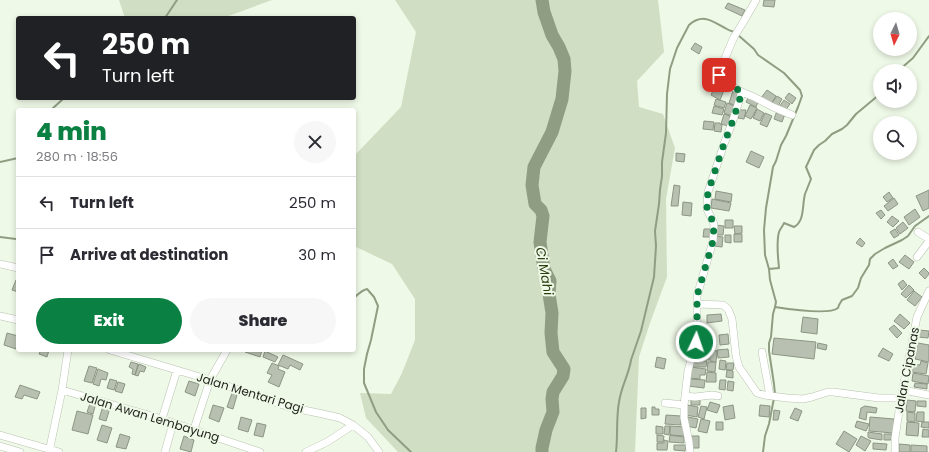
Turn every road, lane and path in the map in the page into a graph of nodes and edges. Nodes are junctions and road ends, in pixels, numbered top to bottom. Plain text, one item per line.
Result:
1 (756, 0) edge
2 (742, 92) junction
3 (792, 115) dead end
4 (918, 232) dead end
5 (929, 240) edge
6 (917, 257) dead end
7 (0, 264) edge
8 (16, 268) edge
9 (928, 294) edge
10 (697, 304) junction
11 (0, 316) edge
12 (16, 320) edge
13 (68, 352) edge
14 (118, 352) edge
15 (226, 352) edge
16 (762, 352) dead end
17 (177, 370) junction
18 (210, 380) junction
19 (62, 390) junction
20 (903, 390) junction
21 (929, 395) edge
22 (685, 396) junction
23 (718, 396) dead end
24 (770, 396) junction
25 (901, 398) junction
26 (665, 402) dead end
27 (684, 405) junction
28 (162, 419) junction
29 (173, 423) junction
30 (353, 425) junction
31 (194, 429) junction
32 (0, 434) edge
33 (0, 446) edge
34 (50, 451) edge
35 (20, 452) edge
36 (58, 452) edge
37 (165, 452) edge
38 (260, 452) edge
39 (306, 452) edge
40 (379, 452) edge
41 (690, 452) edge
42 (895, 452) edge

1 - 2 street
2 - 3 street
2 - 10 street
4 - 5 street
5 - 6 street
7 - 8 street
9 - 20 street, Jalan Cipanas
10 - 22 street
10 - 24 street
11 - 12 street
13 - 19 street
14 - 17 street, Jalan Mentari Pagi
15 - 18 street
16 - 24 street
17 - 18 street, Jalan Mentari Pagi
17 - 28 street
18 - 30 street, Jalan Mentari Pagi
18 - 31 street
19 - 28 street, Jalan Awan Lembayung
19 - 34 street
20 - 21 street
20 - 25 street, Jalan Cipanas
22 - 23 street
22 - 27 street
24 - 25 street
25 - 42 street, Jalan Cipanas
26 - 27 street
27 - 41 street
28 - 29 street, Jalan Awan Lembayung
29 - 31 street, Jalan Awan Lembayung
29 - 37 street
30 - 39 street
30 - 40 street, Jalan Mentari Pagi
31 - 38 street, Jalan Awan Lembayung
32 - 34 street
33 - 35 street
34 - 36 street

